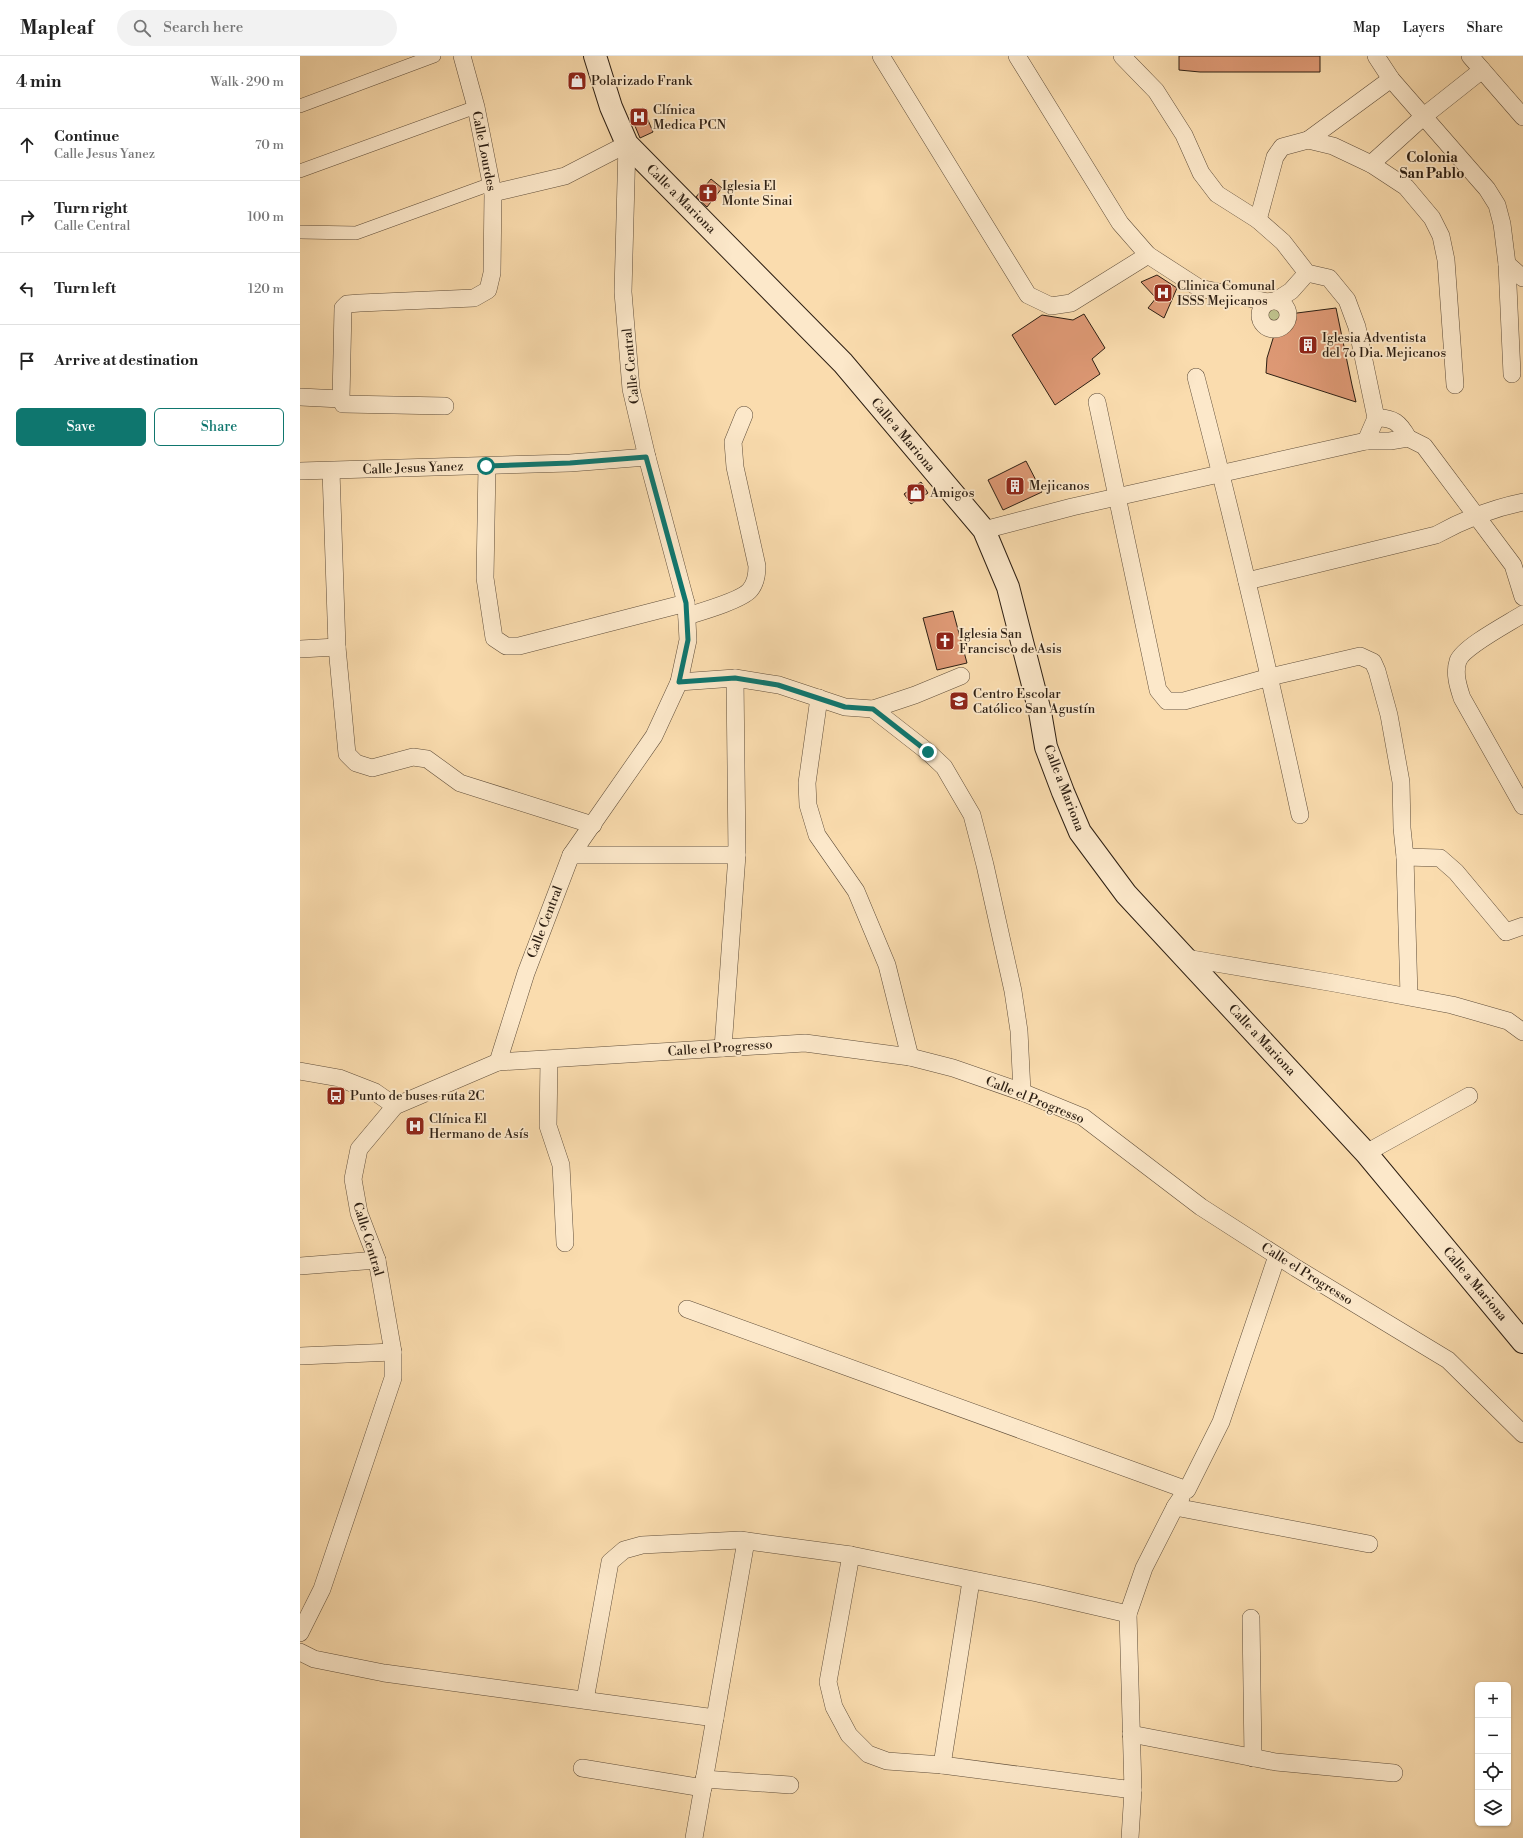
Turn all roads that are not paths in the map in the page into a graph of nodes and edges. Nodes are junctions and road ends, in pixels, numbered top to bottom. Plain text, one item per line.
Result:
1 (434, 56) edge
2 (462, 56) edge
3 (595, 56) edge
4 (881, 56) edge
5 (1017, 56) edge
6 (1122, 56) edge
7 (1376, 56) edge
8 (1470, 56) edge
9 (1482, 70) junction
10 (1391, 79) junction
11 (300, 106) edge
12 (476, 107) junction
13 (1424, 116) junction
14 (1523, 117) edge
15 (1308, 140) junction
16 (627, 144) junction
17 (1371, 164) junction
18 (300, 170) edge
19 (492, 189) junction
20 (1258, 220) junction
21 (300, 232) edge
22 (1148, 255) junction
23 (1507, 264) junction
24 (1307, 273) junction
25 (1523, 278) edge
26 (1512, 374) dead end
27 (1196, 377) dead end
28 (1455, 385) dead end
29 (300, 397) edge
30 (341, 399) junction
31 (1097, 402) dead end
32 (445, 406) dead end
33 (744, 415) dead end
34 (1376, 418) junction
35 (1408, 438) junction
36 (1366, 441) junction
37 (646, 457) junction
38 (486, 466) junction
39 (300, 471) edge
40 (331, 471) junction
41 (1222, 473) junction
42 (1118, 498) junction
43 (1523, 502) edge
44 (1476, 516) junction
45 (984, 530) junction
46 (1247, 581) junction
47 (1523, 597) edge
48 (686, 610) junction
49 (1523, 614) edge
50 (337, 647) junction
51 (300, 649) edge
52 (961, 676) dead end
53 (1270, 677) junction
54 (735, 678) junction
55 (679, 682) junction
56 (819, 698) junction
57 (873, 709) junction
58 (1523, 806) edge
59 (1300, 815) dead end
60 (593, 825) junction
61 (737, 855) junction
62 (571, 856) junction
63 (1405, 857) junction
64 (1523, 926) edge
65 (1186, 958) junction
66 (1409, 996) junction
67 (1523, 1032) edge
68 (723, 1048) junction
69 (910, 1057) junction
70 (550, 1060) junction
71 (498, 1062) junction
72 (300, 1071) edge
73 (1022, 1092) junction
74 (1468, 1096) dead end
75 (395, 1106) junction
76 (1366, 1153) junction
77 (565, 1243) dead end
78 (1277, 1256) junction
79 (377, 1260) junction
80 (300, 1266) edge
81 (687, 1309) dead end
82 (1523, 1342) edge
83 (393, 1352) junction
84 (300, 1356) edge
85 (1523, 1434) edge
86 (1187, 1490) junction
87 (1175, 1507) junction
88 (746, 1541) junction
89 (1369, 1544) dead end
90 (851, 1555) junction
91 (972, 1580) junction
92 (1128, 1614) junction
93 (1251, 1618) dead end
94 (300, 1633) edge
95 (300, 1652) edge
96 (585, 1700) junction
97 (715, 1718) junction
98 (1131, 1734) junction
99 (1253, 1758) junction
100 (942, 1765) junction
101 (582, 1768) dead end
102 (1394, 1773) dead end
103 (704, 1783) junction
104 (790, 1786) dead end
105 (1133, 1790) junction
106 (694, 1838) edge
107 (1130, 1838) edge

1 - 11 street
2 - 12 street, Calle Lourdes
3 - 16 main road, Calle a Mariona
4 - 22 street
5 - 22 street
6 - 20 street
7 - 10 street
8 - 9 street
9 - 13 street
9 - 14 street
10 - 13 street
10 - 15 street
12 - 18 street
12 - 19 street, Calle Lourdes
13 - 17 street
13 - 23 street
15 - 17 street
15 - 20 street
16 - 19 street
16 - 37 street, Calle Central
16 - 45 main road, Calle a Mariona
17 - 28 street
19 - 21 street
19 - 30 street, Calle Lourdes
20 - 24 street
22 - 24 street
23 - 25 street
23 - 26 street
24 - 34 street
27 - 41 street
29 - 30 street
30 - 32 street
31 - 42 street
33 - 48 street
34 - 35 street
34 - 36 street
35 - 36 street
35 - 44 street
36 - 41 street
37 - 38 street, Calle Jesus Yanez
37 - 48 street, Calle Central
38 - 40 street, Calle Jesus Yanez
38 - 48 street
39 - 40 street, Calle Jesus Yanez
40 - 50 street
41 - 42 street
41 - 46 street
42 - 45 street
42 - 53 street
43 - 44 street
44 - 46 street
44 - 47 street
45 - 65 main road, Calle a Mariona
46 - 53 street
48 - 55 street, Calle Central
49 - 58 street
50 - 51 street
50 - 60 street
52 - 57 street
53 - 59 street
53 - 63 street
54 - 55 street
54 - 56 street
54 - 61 street
55 - 60 street, Calle Central
56 - 57 street
56 - 69 street
57 - 73 street
60 - 62 street, Calle Central
61 - 62 street
61 - 68 street
62 - 71 street, Calle Central
63 - 64 street
63 - 66 street
65 - 66 street
65 - 76 main road, Calle a Mariona
66 - 67 street
68 - 69 street, Calle el Progresso
68 - 70 street, Calle el Progresso
69 - 73 street, Calle el Progresso
70 - 71 street, Calle el Progresso
70 - 77 street
71 - 75 street, Calle Central
72 - 75 street
73 - 78 street, Calle el Progresso
74 - 76 street
75 - 79 street, Calle Central
76 - 82 main road, Calle a Mariona
78 - 85 street, Calle el Progresso
78 - 86 street
79 - 80 street
79 - 83 street, Calle Central
81 - 86 street
83 - 84 street
83 - 94 street, Calle Central
86 - 87 street
87 - 89 street
87 - 92 street
88 - 90 street
88 - 96 street
88 - 97 street
90 - 91 street
90 - 100 street
91 - 92 street
91 - 100 street
92 - 98 street
93 - 99 street
95 - 96 street
96 - 97 street
97 - 103 street
98 - 99 street
98 - 105 street
99 - 102 street
100 - 105 street
101 - 103 street
103 - 104 street
103 - 106 street
105 - 107 street

